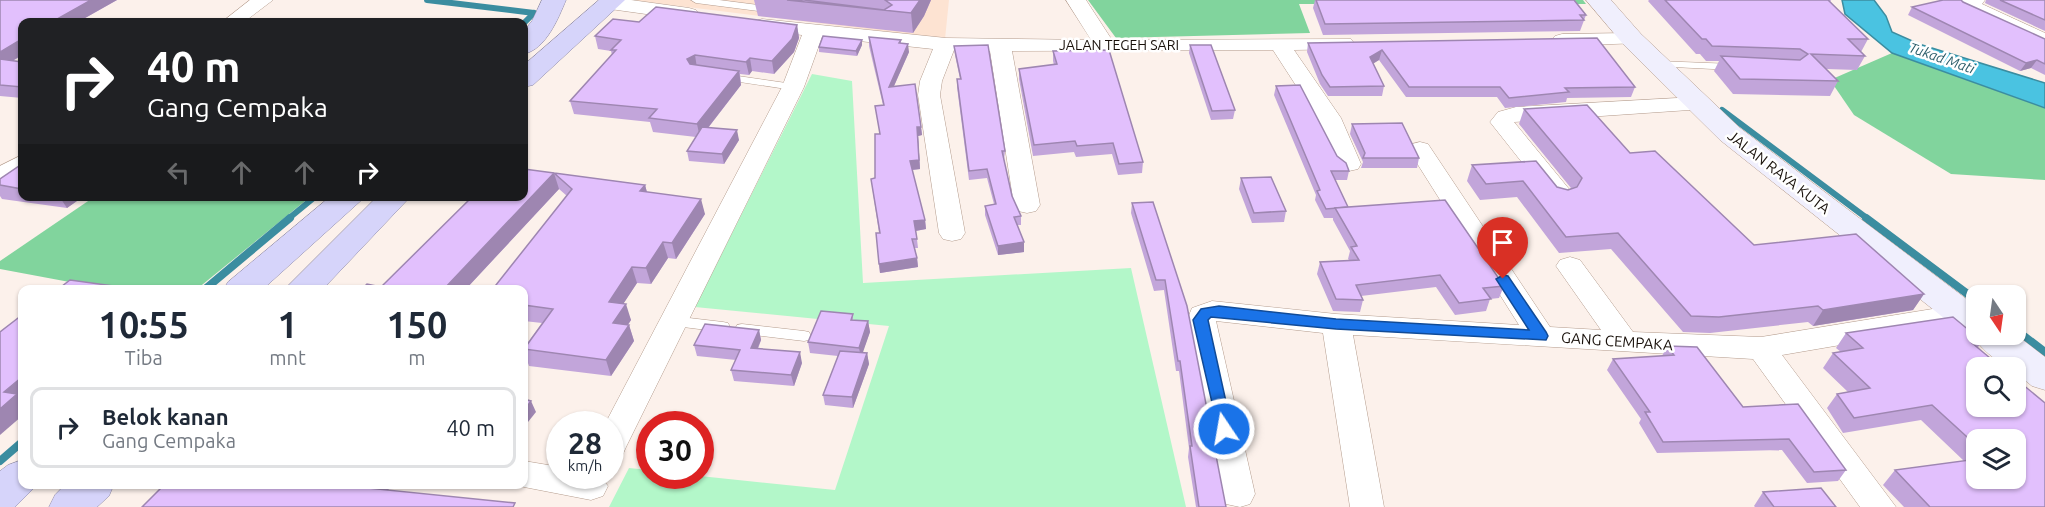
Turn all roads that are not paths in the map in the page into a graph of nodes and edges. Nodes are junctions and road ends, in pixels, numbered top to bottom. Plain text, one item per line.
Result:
1 (263, 0) edge
2 (554, 0) edge
3 (696, 0) edge
4 (1076, 0) edge
5 (1598, 0) edge
6 (1975, 0) edge
7 (611, 1) edge
8 (791, 12) edge
9 (238, 18) edge
10 (814, 32) junction
11 (1632, 39) junction
12 (1538, 40) edge
13 (528, 41) edge
14 (2045, 41) edge
15 (1361, 42) edge
16 (946, 44) junction
17 (1279, 44) junction
18 (1000, 45) junction
19 (1106, 46) junction
20 (1657, 64) junction
21 (1747, 67) edge
22 (528, 75) edge
23 (708, 75) edge
24 (793, 87) junction
25 (1696, 104) junction
26 (1420, 149) dead end
27 (1349, 164) edge
28 (18, 165) edge
29 (0, 177) edge
30 (1561, 195) edge
31 (345, 201) edge
32 (391, 201) edge
33 (1027, 205) dead end
34 (952, 233) dead end
35 (1570, 266) dead end
36 (246, 285) edge
37 (307, 285) edge
38 (1966, 317) edge
39 (672, 321) junction
40 (1336, 324) junction
41 (1966, 326) edge
42 (804, 336) dead end
43 (1541, 336) junction
44 (1624, 341) junction
45 (2004, 345) edge
46 (1761, 348) junction
47 (2045, 376) edge
48 (624, 419) edge
49 (528, 475) edge
50 (18, 479) edge
51 (546, 479) edge
52 (89, 489) edge
53 (1238, 494) dead end
54 (0, 495) edge
55 (70, 507) edge
56 (1367, 507) edge
57 (1879, 507) edge

1 - 9 street
2 - 13 highway
3 - 8 lane
4 - 19 street
5 - 11 main road, JALAN RAYA KUTA
6 - 14 street
7 - 10 street, JALAN TEGEH SARI
7 - 22 highway
10 - 16 street, JALAN TEGEH SARI
10 - 24 street
11 - 12 street
11 - 20 main road, JALAN RAYA KUTA
15 - 17 street, JALAN TEGEH SARI
16 - 18 street, JALAN TEGEH SARI
16 - 34 street
17 - 19 street, JALAN TEGEH SARI
17 - 27 street
18 - 19 street, JALAN TEGEH SARI
18 - 33 street
20 - 21 lane
20 - 25 main road, JALAN RAYA KUTA
23 - 24 lane
24 - 39 street
25 - 30 street
25 - 38 main road, JALAN RAYA KUTA
26 - 43 street
28 - 29 street
31 - 36 highway
32 - 37 highway
35 - 44 street
39 - 42 lane
39 - 48 street
40 - 43 street, GANG CEMPAKA
40 - 53 street, GANG CEMPAKA
40 - 56 street
41 - 46 street, GANG CEMPAKA
43 - 44 street, GANG CEMPAKA
44 - 46 street, GANG CEMPAKA
45 - 47 main road, JALAN RAYA KUTA
46 - 57 street
49 - 51 street
50 - 54 highway
52 - 55 highway

